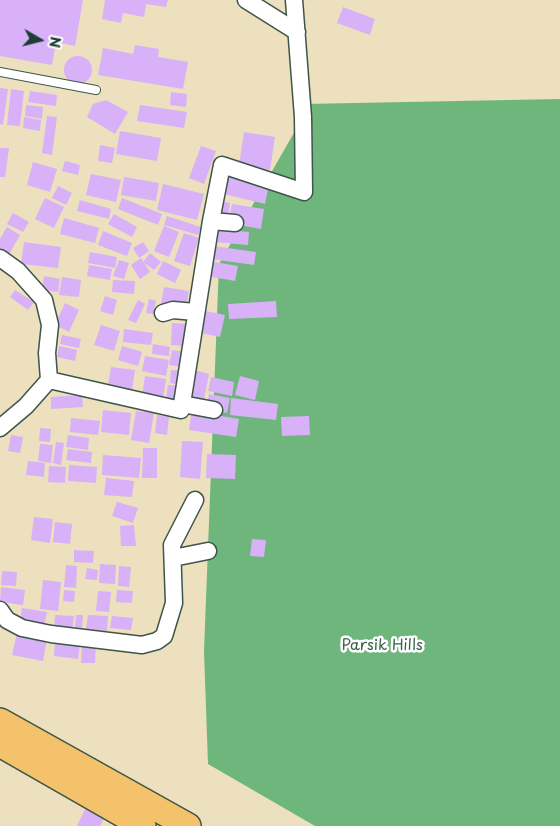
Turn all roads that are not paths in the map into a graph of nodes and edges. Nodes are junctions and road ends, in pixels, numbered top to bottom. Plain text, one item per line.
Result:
1 (246, 0) edge
2 (294, 0) edge
3 (297, 32) junction
4 (0, 72) edge
5 (96, 90) dead end
6 (210, 221) junction
7 (235, 223) dead end
8 (0, 258) edge
9 (195, 312) junction
10 (163, 313) dead end
11 (49, 380) junction
12 (182, 404) junction
13 (214, 410) dead end
14 (0, 428) edge
15 (195, 500) dead end
16 (208, 551) dead end
17 (173, 558) junction
18 (0, 610) edge
19 (0, 721) edge
20 (0, 744) edge
21 (143, 826) edge
22 (188, 826) edge

1 - 3 street
2 - 3 street
3 - 6 street
4 - 5 lane
6 - 7 street
6 - 9 street
8 - 11 street
9 - 10 street
9 - 12 street
11 - 12 street
11 - 14 street
12 - 13 street
15 - 17 street
16 - 17 street
17 - 18 street
19 - 22 main road
20 - 21 main road

